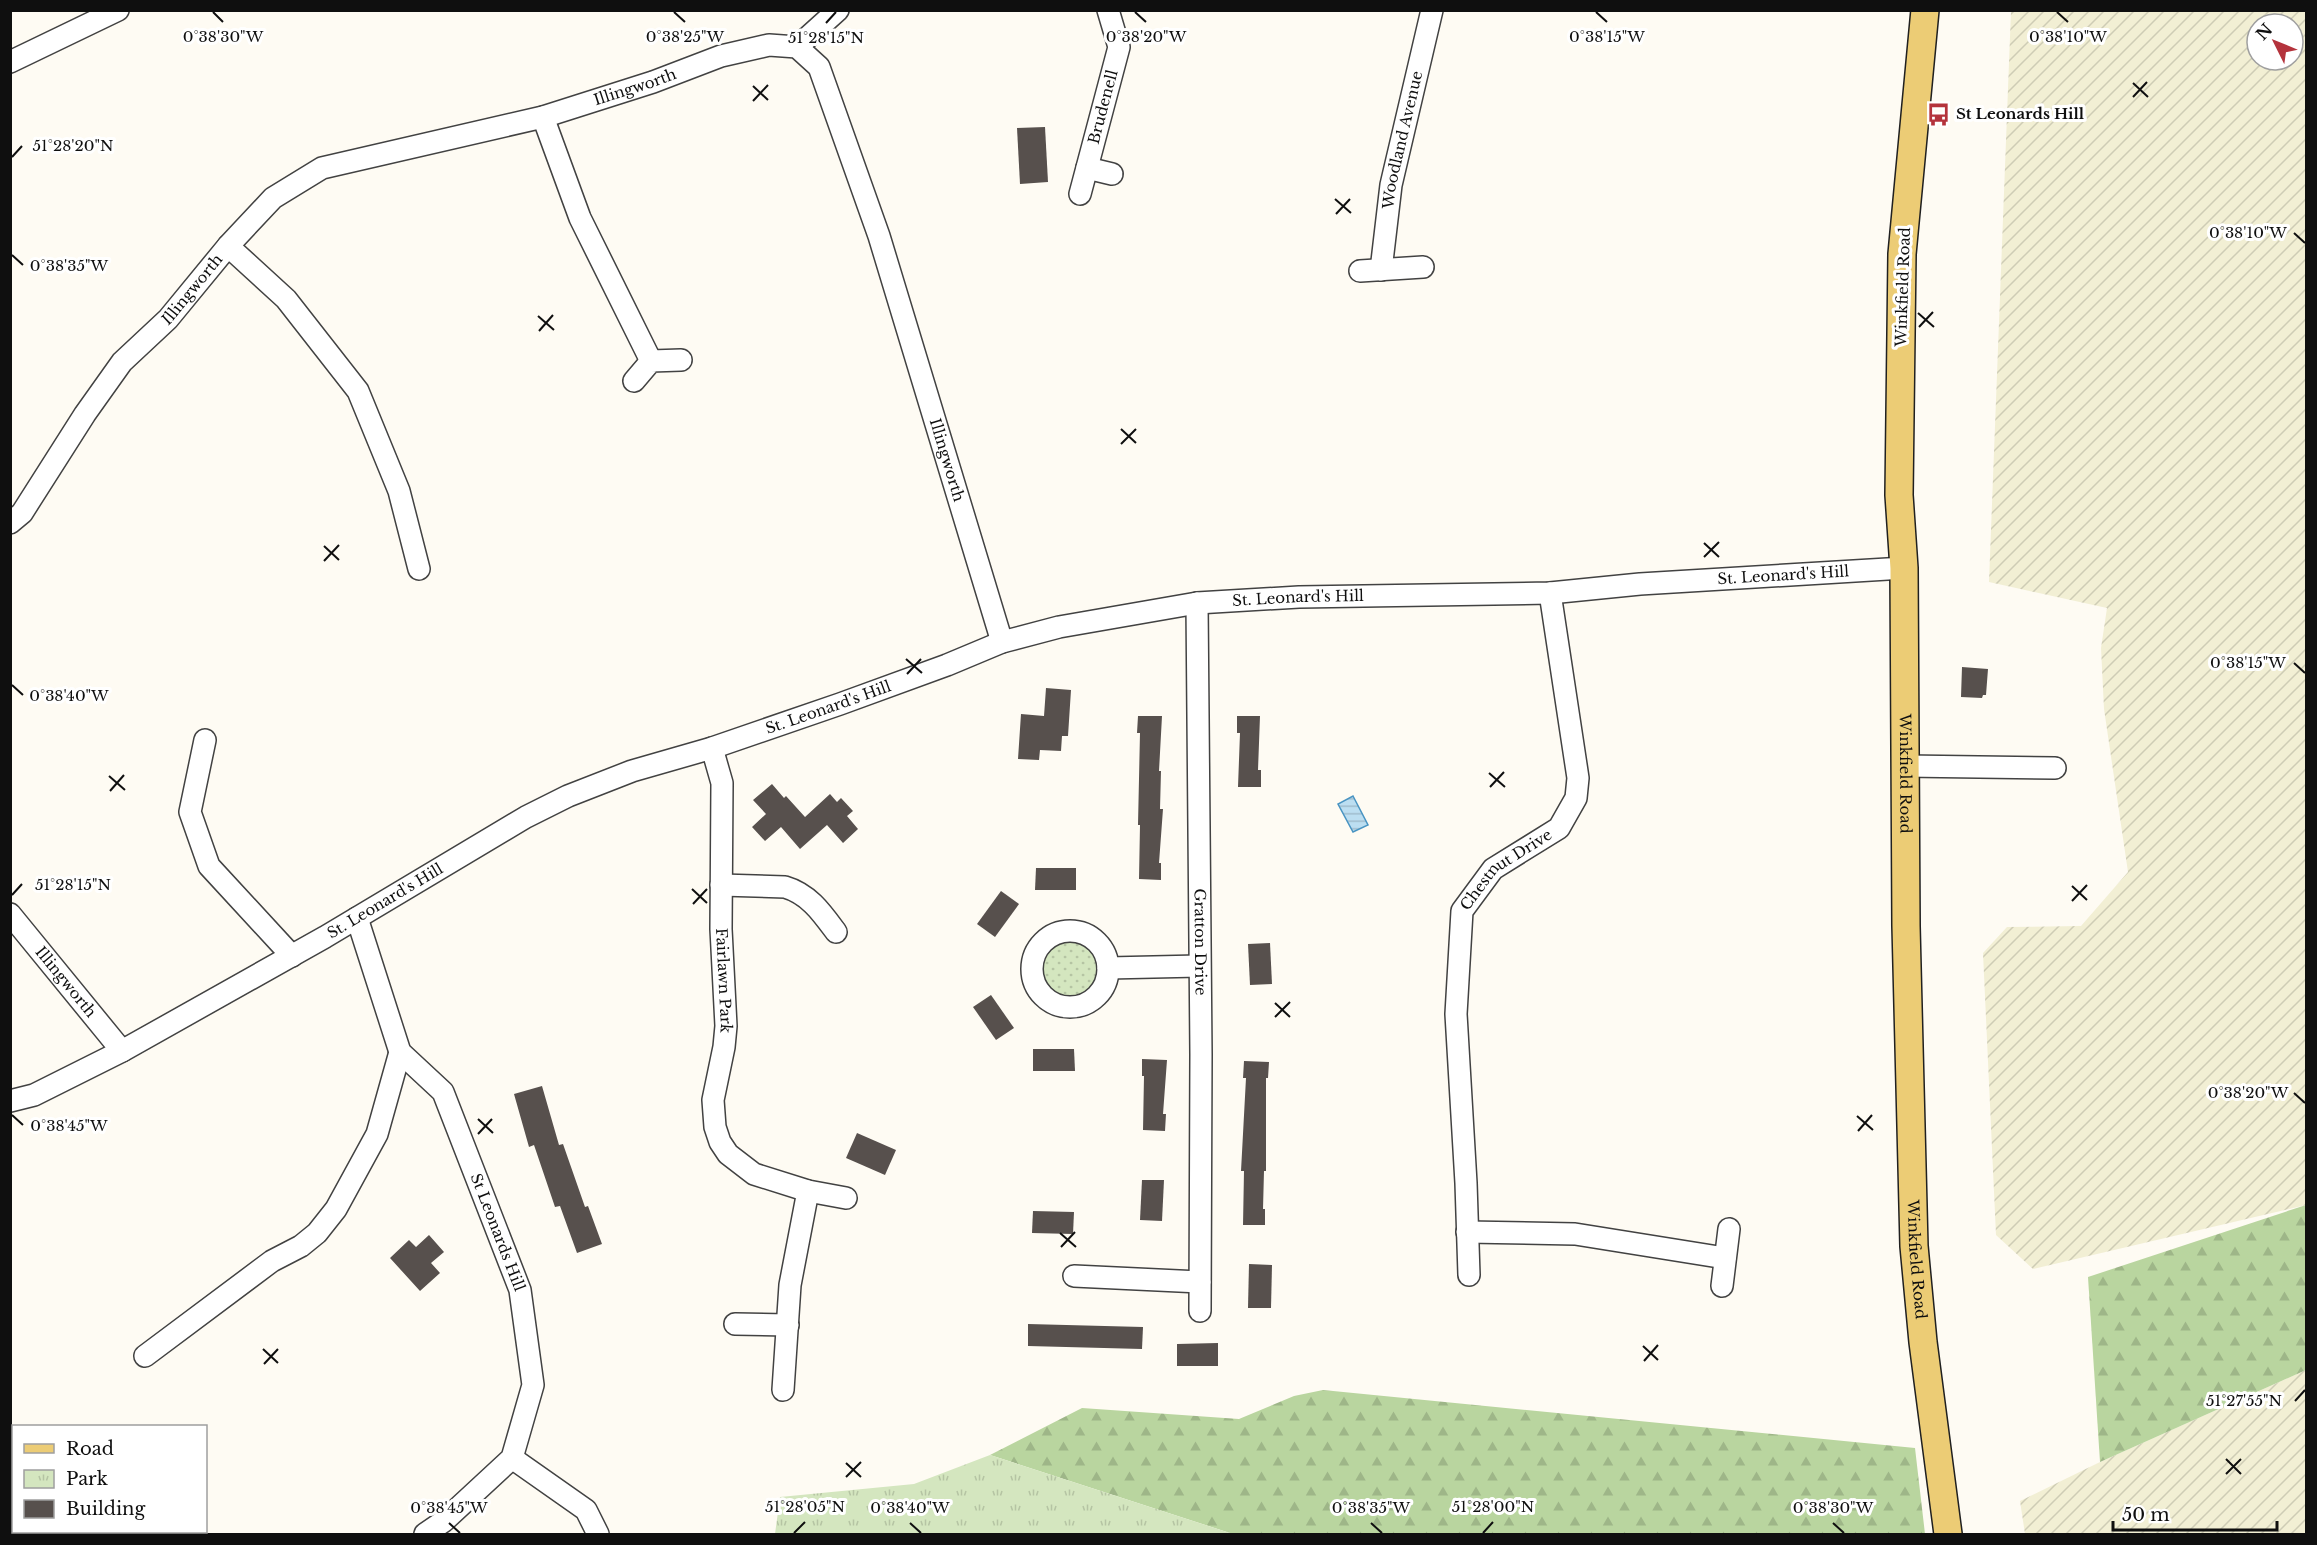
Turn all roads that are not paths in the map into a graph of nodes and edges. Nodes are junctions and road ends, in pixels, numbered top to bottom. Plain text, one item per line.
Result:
1 (118, 10) edge
2 (838, 10) edge
3 (1108, 10) edge
4 (1432, 10) edge
5 (1925, 10) edge
6 (797, 47) junction
7 (10, 62) edge
8 (543, 117) junction
9 (1087, 168) junction
10 (1112, 174) dead end
11 (1080, 194) dead end
12 (228, 246) junction
13 (1423, 267) dead end
14 (681, 360) dead end
15 (651, 361) junction
16 (634, 381) dead end
17 (10, 523) edge
18 (1904, 568) junction
19 (419, 569) dead end
20 (1550, 593) junction
21 (1197, 603) junction
22 (1002, 642) junction
23 (204, 740) dead end
24 (712, 748) junction
25 (1905, 766) junction
26 (2055, 768) dead end
27 (721, 885) junction
28 (10, 914) edge
29 (357, 918) junction
30 (836, 932) dead end
31 (292, 956) junction
32 (1199, 966) junction
33 (1108, 968) dead end
34 (123, 1051) junction
35 (400, 1052) junction
36 (10, 1101) edge
37 (808, 1191) junction
38 (846, 1198) dead end
39 (1729, 1229) dead end
40 (1467, 1232) junction
41 (1725, 1258) junction
42 (1469, 1275) dead end
43 (1074, 1276) dead end
44 (1200, 1282) junction
45 (1722, 1286) dead end
46 (1200, 1311) dead end
47 (735, 1324) dead end
48 (788, 1325) junction
49 (145, 1356) dead end
50 (783, 1390) dead end
51 (512, 1458) junction
52 (425, 1534) edge
53 (598, 1534) edge
54 (1948, 1534) edge

1 - 7 street
2 - 6 street
3 - 9 street, Brudenell
4 - 13 street, Woodland Avenue
5 - 18 main road, Winkfield Road
6 - 8 street, Illingworth
6 - 22 street, Illingworth
8 - 12 street, Illingworth
8 - 15 street
9 - 10 street
9 - 11 street, Brudenell
12 - 17 street, Illingworth
12 - 19 street
14 - 15 street
15 - 16 street
18 - 20 street, St. Leonard's Hill
18 - 25 main road, Winkfield Road
20 - 21 street, St. Leonard's Hill
20 - 40 street, Chestnut Drive
21 - 22 street, St. Leonard's Hill
21 - 32 street, Gratton Drive
22 - 24 street, St. Leonard's Hill
23 - 31 street
24 - 27 street, Fairlawn Park
24 - 29 street, St. Leonard's Hill
25 - 26 street
25 - 54 main road, Winkfield Road
27 - 30 street
27 - 37 street, Fairlawn Park
28 - 34 street, Illingworth
29 - 31 street, St. Leonard's Hill
29 - 35 street, St Leonards Hill
31 - 34 street, St. Leonard's Hill
32 - 33 street
32 - 44 street, Gratton Drive
34 - 36 street, St. Leonard's Hill
35 - 49 street
35 - 51 street, St Leonards Hill
37 - 38 street, Fairlawn Park
37 - 48 street
39 - 41 street
40 - 41 street
40 - 42 street, Chestnut Drive
41 - 45 street
43 - 44 street
44 - 46 street, Gratton Drive
47 - 48 street
48 - 50 street
51 - 52 street
51 - 53 street

